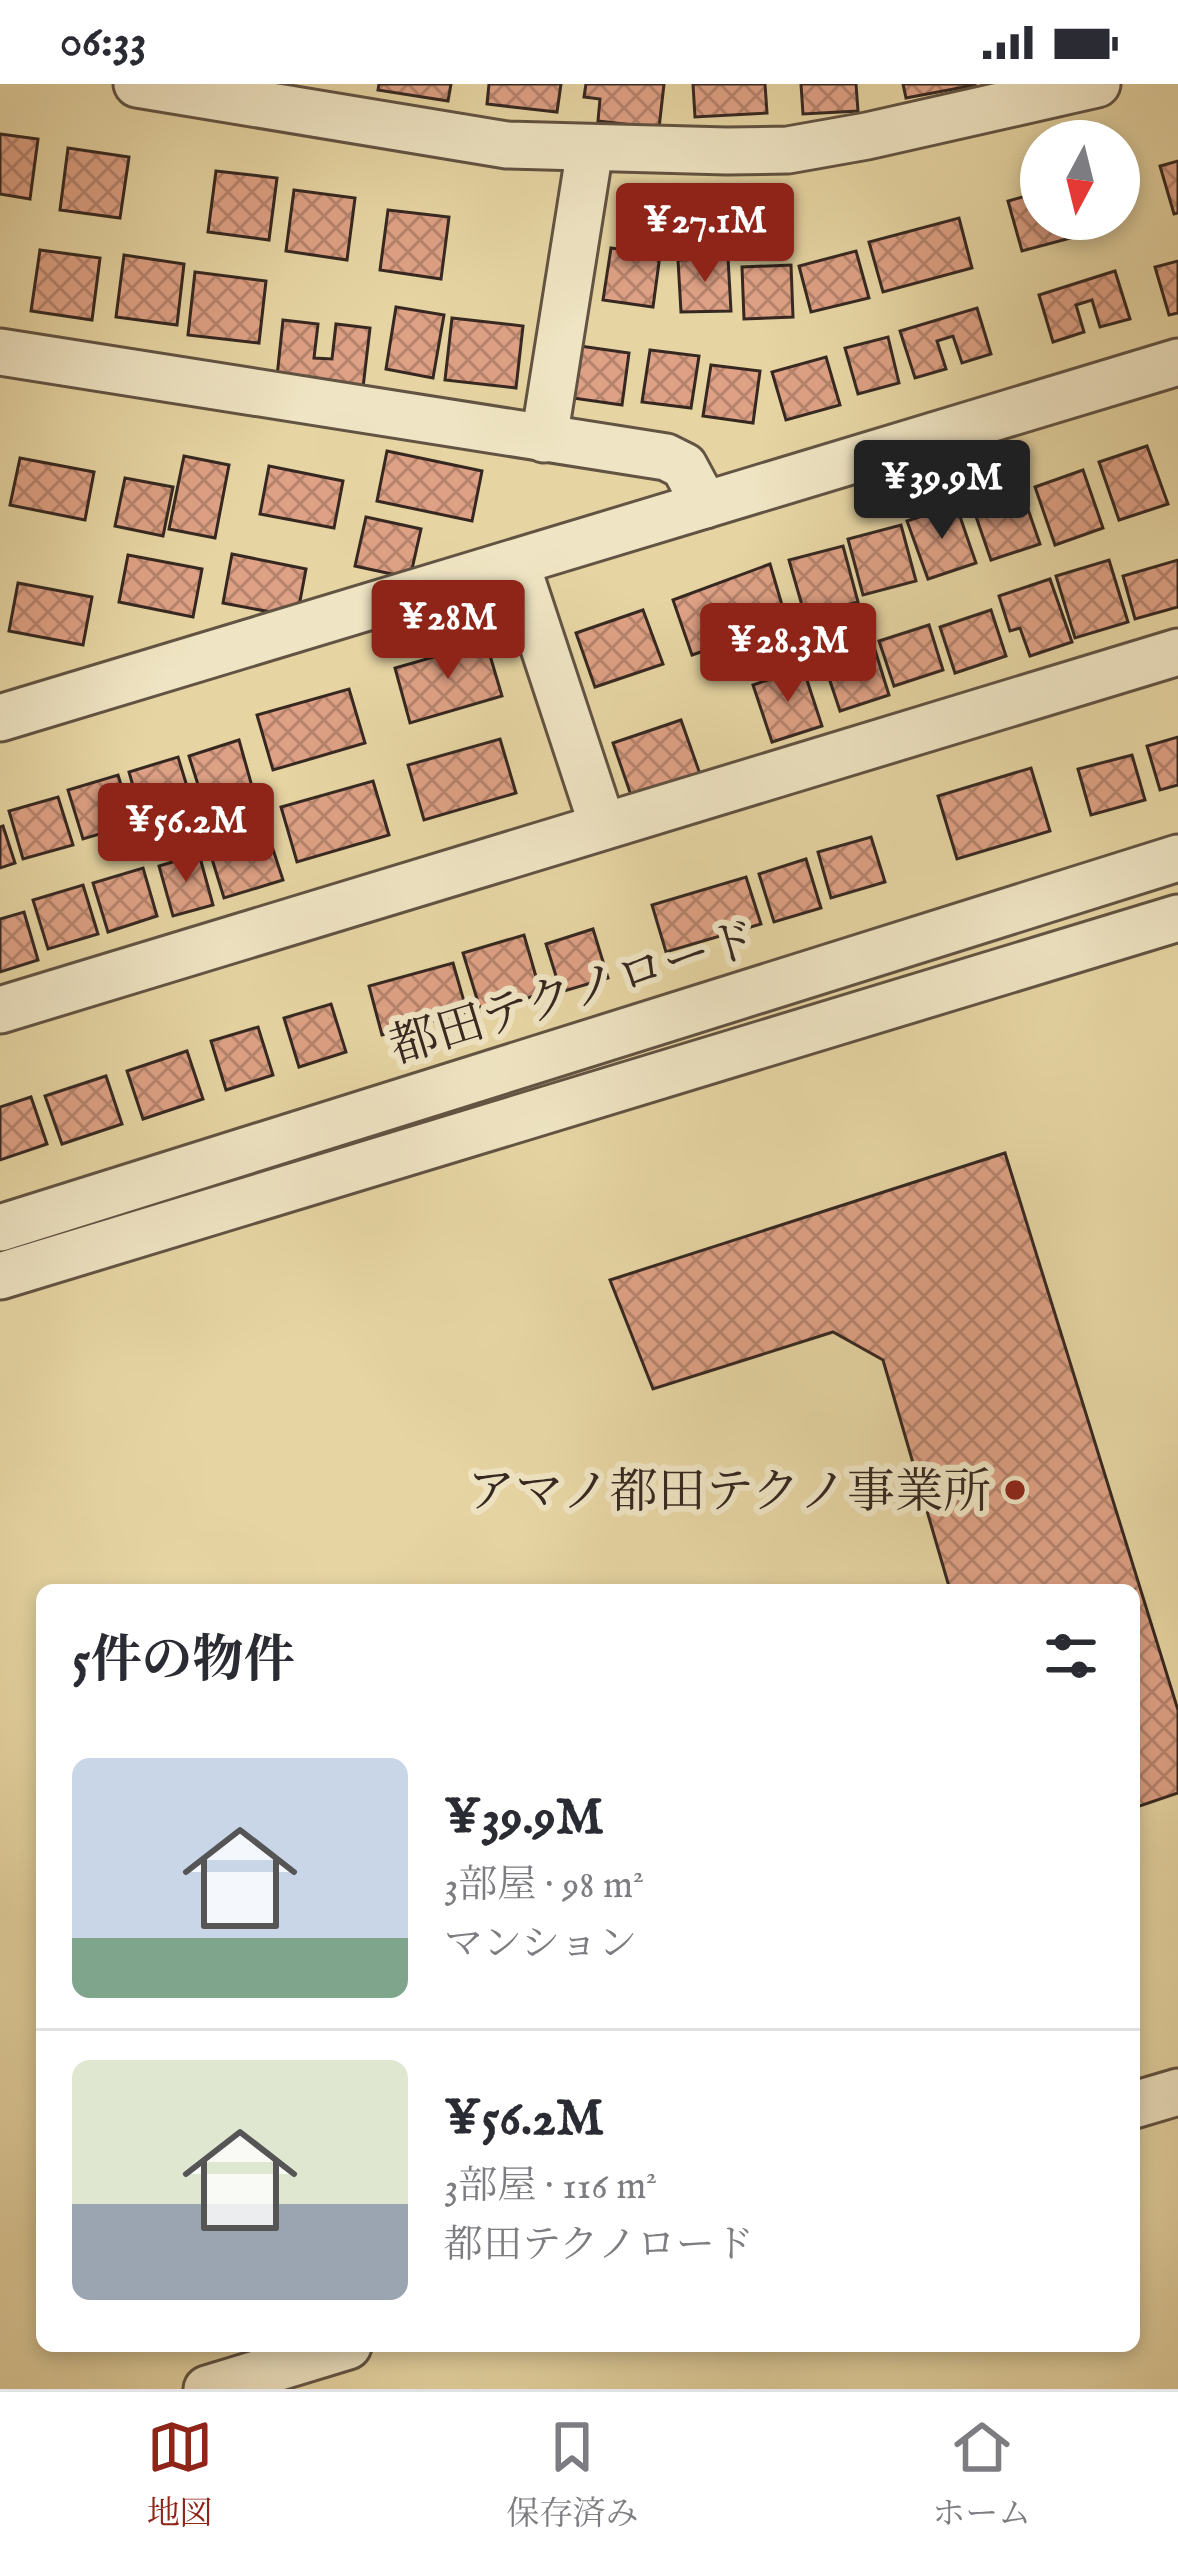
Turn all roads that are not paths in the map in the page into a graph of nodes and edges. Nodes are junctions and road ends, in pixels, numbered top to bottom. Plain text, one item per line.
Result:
1 (137, 84) edge
2 (1096, 84) edge
3 (343, 101) edge
4 (590, 149) junction
5 (0, 352) edge
6 (1178, 362) edge
7 (544, 439) junction
8 (705, 505) junction
9 (516, 563) junction
10 (1178, 652) edge
11 (0, 718) edge
12 (602, 824) junction
13 (1178, 858) edge
14 (1178, 918) edge
15 (0, 1010) edge
16 (0, 1228) edge
17 (0, 1276) edge
18 (1178, 2092) edge
19 (1140, 2103) edge
20 (328, 2352) edge
21 (207, 2389) edge

1 - 3 street
2 - 4 street
3 - 4 street
4 - 7 street
5 - 7 street
6 - 8 street
7 - 8 street
8 - 9 street
9 - 11 street
9 - 12 street
10 - 12 street
12 - 15 street
13 - 16 street, 都田テクノロード
14 - 17 street
18 - 19 street
20 - 21 street

